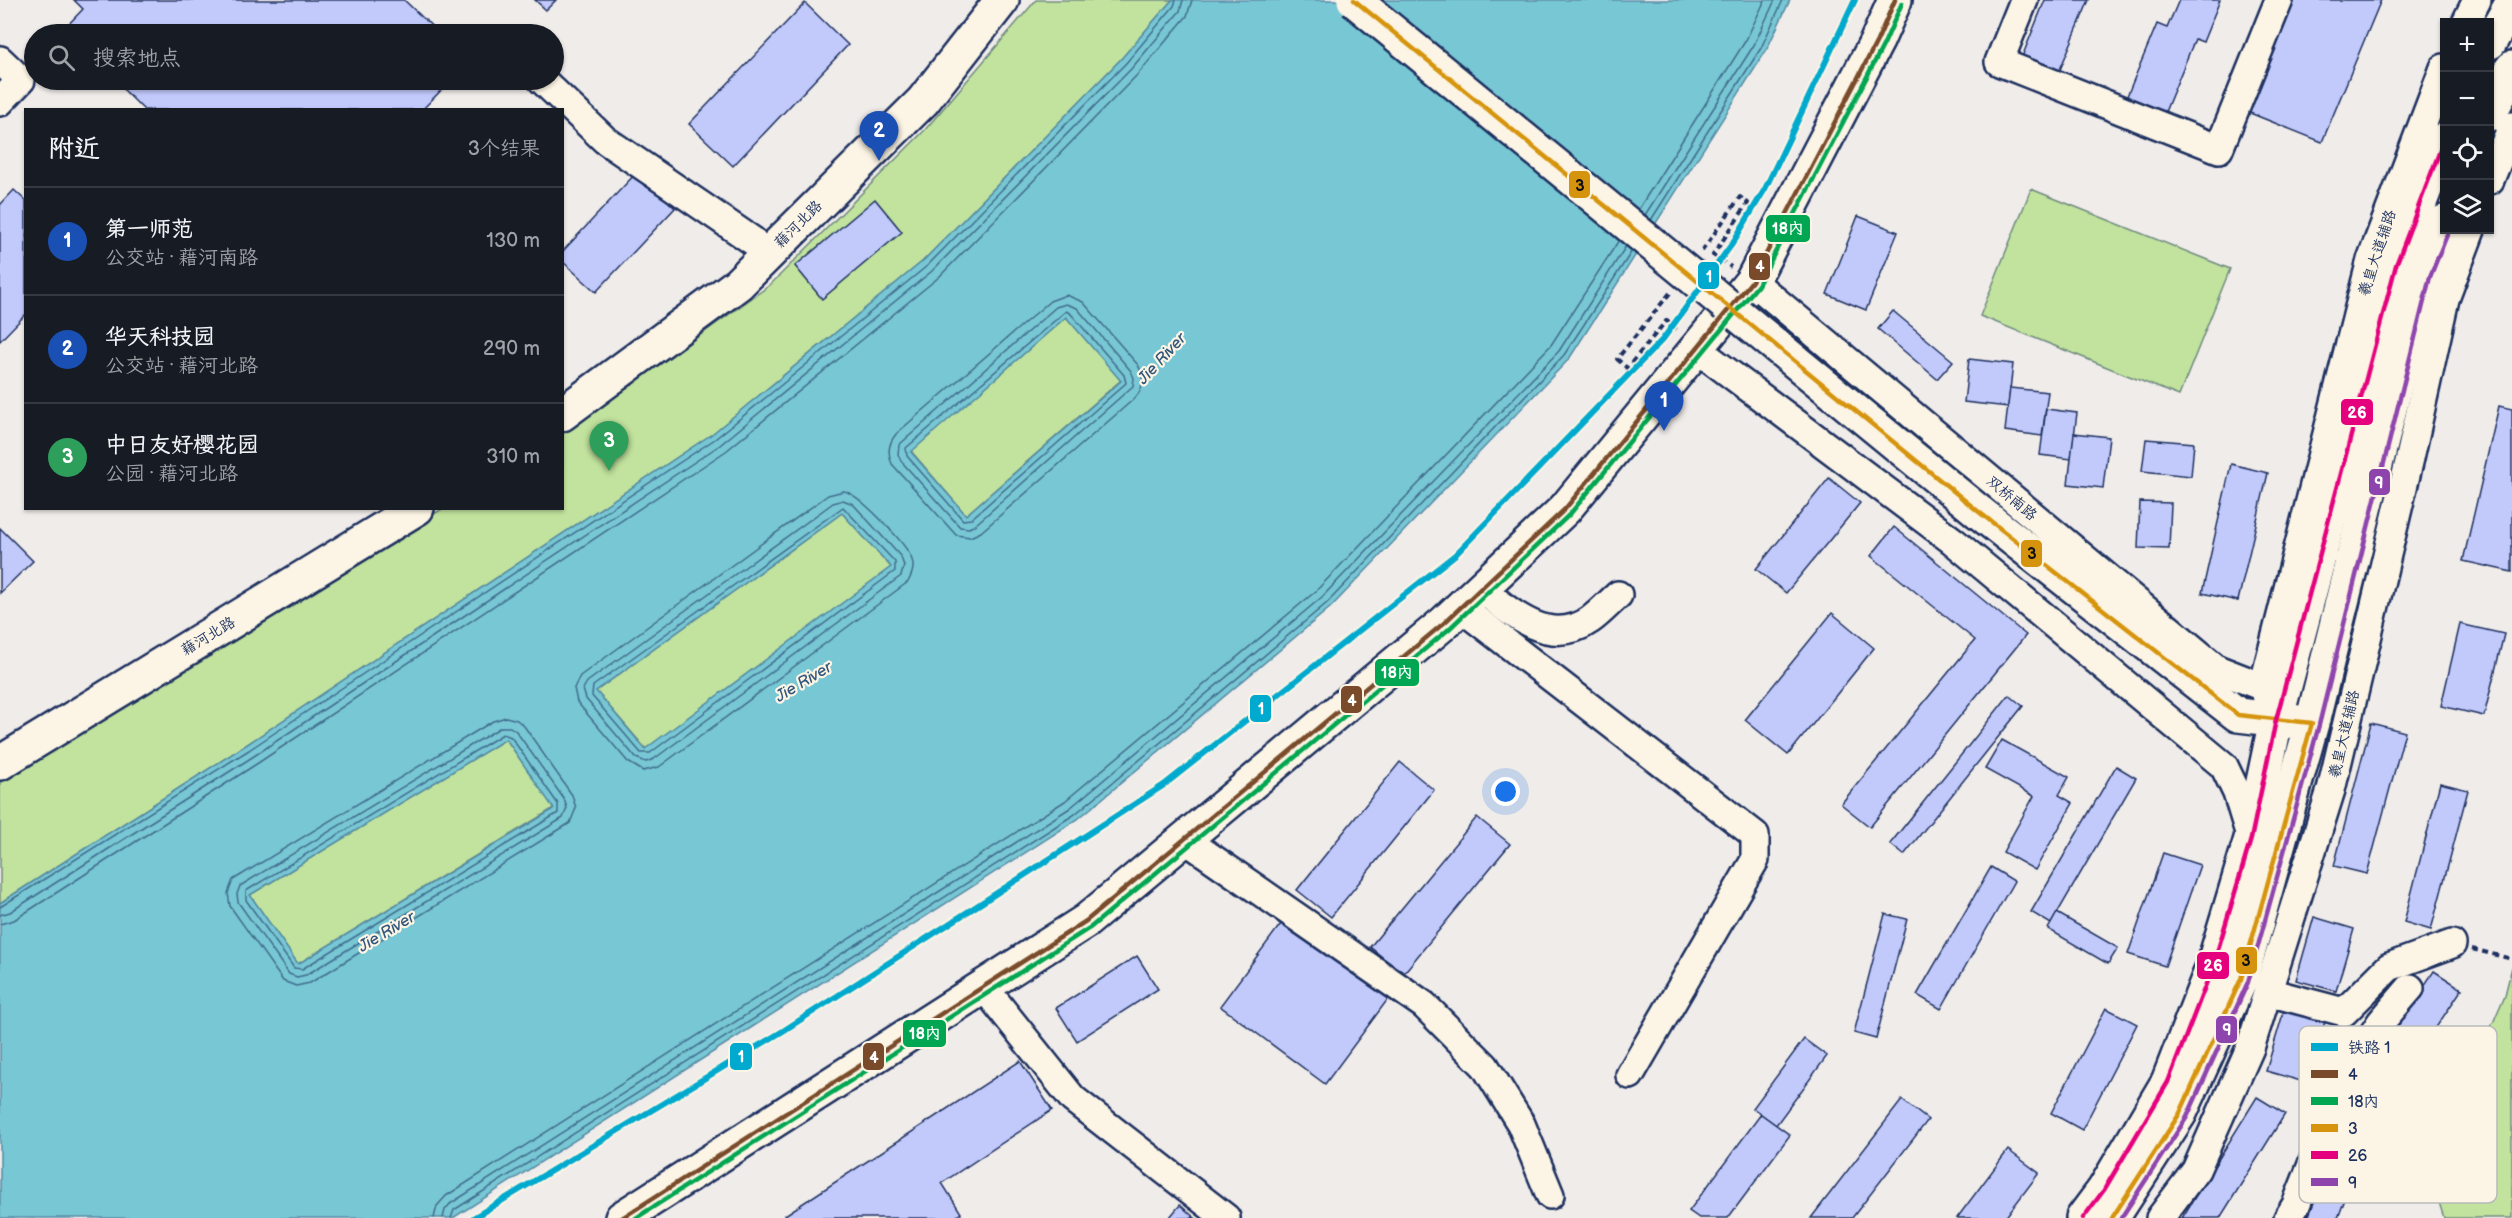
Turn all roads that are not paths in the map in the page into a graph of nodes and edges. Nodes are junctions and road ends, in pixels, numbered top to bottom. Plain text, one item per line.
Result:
1 (977, 0) edge
2 (1002, 0) edge
3 (1354, 0) edge
4 (1895, 0) edge
5 (2024, 0) edge
6 (2279, 0) edge
7 (2477, 0) edge
8 (2512, 3) edge
9 (2468, 18) edge
10 (2494, 35) edge
11 (0, 60) edge
12 (2443, 72) edge
13 (552, 90) edge
14 (0, 102) edge
15 (2512, 126) edge
16 (2440, 153) edge
17 (2494, 170) edge
18 (2440, 234) edge
19 (2469, 234) edge
20 (753, 241) junction
21 (1742, 274) junction
22 (1689, 341) junction
23 (564, 388) edge
24 (564, 413) edge
25 (375, 510) edge
26 (414, 510) edge
27 (1618, 595) dead end
28 (1470, 598) junction
29 (2275, 699) junction
30 (2312, 723) junction
31 (0, 739) edge
32 (0, 763) edge
33 (1183, 838) junction
34 (2251, 839) junction
35 (2452, 944) road end
36 (983, 986) junction
37 (2410, 988) dead end
38 (2268, 992) junction
39 (2378, 1026) edge
40 (1630, 1075) dead end
41 (1550, 1195) dead end
42 (2299, 1197) edge
43 (622, 1218) edge
44 (1226, 1218) edge
45 (2084, 1218) edge
46 (2112, 1218) edge
47 (2160, 1218) edge
48 (2288, 1218) edge

1 - 20 main road, 藉河北路
2 - 24 main road, 藉河北路
3 - 29 main road, bridge
4 - 21 main road
5 - 6 street
7 - 9 street
8 - 10 main road
11 - 14 street
12 - 29 street, 羲皇大道辅路
13 - 20 street
15 - 17 street
16 - 29 main road
18 - 30 main road
19 - 38 street, 羲皇大道辅路
20 - 23 main road, 藉河北路
21 - 22 main road
21 - 29 street, 双桥南路
22 - 28 main road
22 - 34 street
25 - 31 main road, 藉河北路
26 - 32 main road, 藉河北路
27 - 28 street
28 - 33 main road
28 - 40 street
29 - 30 main road
29 - 34 main road
30 - 46 main road
33 - 36 main road
33 - 41 street
34 - 45 main road
35 - 38 street
36 - 43 main road
36 - 44 street
37 - 39 street
38 - 47 street, 羲皇大道辅路
42 - 48 street

